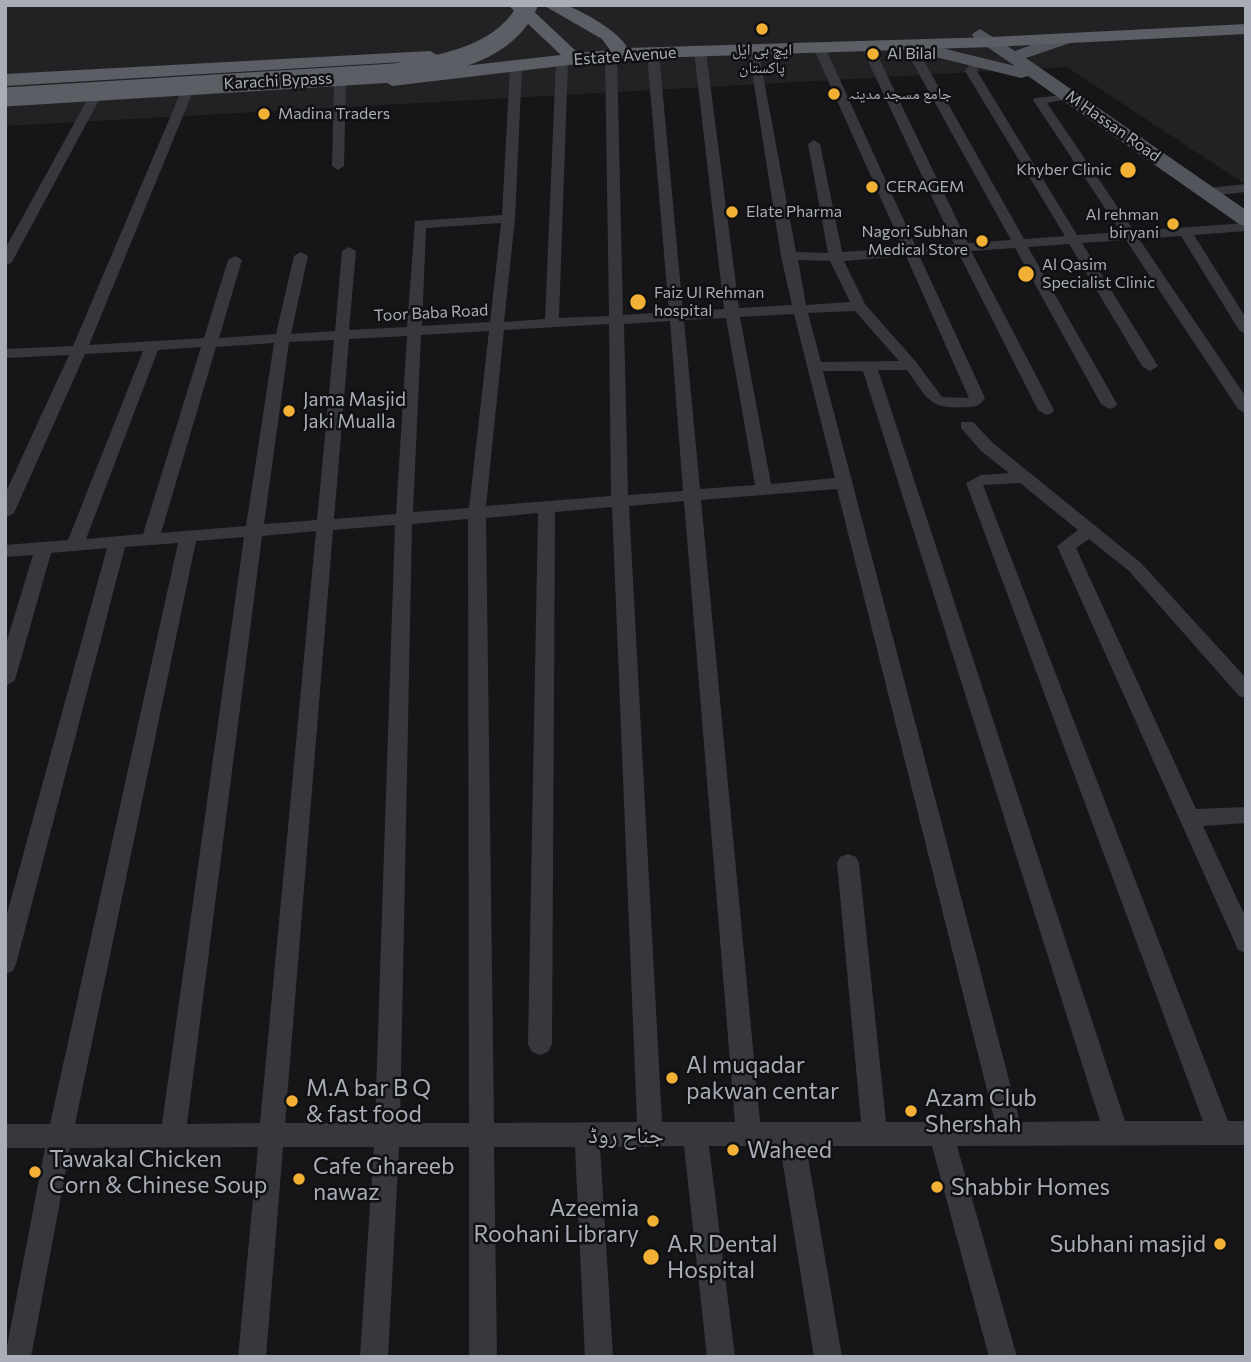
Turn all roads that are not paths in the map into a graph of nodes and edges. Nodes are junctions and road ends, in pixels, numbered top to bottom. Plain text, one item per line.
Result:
1 (506, 5) edge
2 (516, 5) edge
3 (527, 5) edge
4 (551, 5) edge
5 (1246, 20) edge
6 (594, 28) junction
7 (1246, 29) edge
8 (986, 38) junction
9 (1064, 38) junction
10 (681, 45) junction
11 (909, 45) junction
12 (867, 46) junction
13 (820, 47) junction
14 (752, 48) junction
15 (700, 51) junction
16 (617, 52) junction
17 (653, 52) junction
18 (567, 57) junction
19 (1015, 58) junction
20 (978, 60) junction
21 (480, 62) junction
22 (516, 66) junction
23 (5, 80) edge
24 (340, 84) junction
25 (5, 90) edge
26 (1061, 91) junction
27 (186, 94) junction
28 (5, 97) edge
29 (93, 100) junction
30 (5, 105) edge
31 (814, 144) dead end
32 (338, 166) dead end
33 (1246, 188) edge
34 (1208, 192) junction
35 (508, 219) junction
36 (1246, 220) edge
37 (1246, 227) edge
38 (1185, 231) junction
39 (1131, 235) junction
40 (1074, 240) junction
41 (10, 244) edge
42 (1018, 244) junction
43 (963, 248) junction
44 (349, 251) dead end
45 (911, 252) junction
46 (301, 256) dead end
47 (788, 256) junction
48 (836, 257) junction
49 (235, 260) dead end
50 (5, 262) edge
51 (859, 306) junction
52 (800, 310) junction
53 (732, 313) junction
54 (677, 316) junction
55 (617, 320) junction
56 (552, 323) junction
57 (498, 326) junction
58 (1246, 330) edge
59 (415, 331) junction
60 (341, 336) junction
61 (282, 339) junction
62 (208, 343) junction
63 (152, 346) junction
64 (79, 350) junction
65 (9, 354) edge
66 (911, 365) junction
67 (869, 366) junction
68 (1150, 366) dead end
69 (815, 367) junction
70 (5, 369) edge
71 (1109, 404) dead end
72 (1246, 409) edge
73 (1046, 410) dead end
74 (967, 425) dead end
75 (1024, 477) junction
76 (844, 483) junction
77 (764, 489) junction
78 (694, 495) junction
79 (620, 501) junction
80 (547, 507) junction
81 (5, 513) edge
82 (477, 513) junction
83 (404, 519) junction
84 (325, 525) junction
85 (1089, 530) junction
86 (254, 531) junction
87 (188, 536) junction
88 (150, 539) junction
89 (118, 542) junction
90 (74, 545) junction
91 (44, 548) junction
92 (5, 551) edge
93 (5, 680) edge
94 (1246, 691) edge
95 (1246, 816) edge
96 (1190, 818) junction
97 (848, 863) dead end
98 (1246, 943) edge
99 (5, 964) edge
100 (540, 1044) dead end
101 (1010, 1133) junction
102 (1117, 1133) junction
103 (1220, 1133) junction
104 (1246, 1133) edge
105 (749, 1134) junction
106 (792, 1134) junction
107 (875, 1134) junction
108 (941, 1134) junction
109 (387, 1135) junction
110 (481, 1135) junction
111 (587, 1135) junction
112 (650, 1135) junction
113 (695, 1135) junction
114 (5, 1136) edge
115 (60, 1136) junction
116 (173, 1136) junction
117 (273, 1136) junction
118 (17, 1357) edge
119 (252, 1357) edge
120 (374, 1357) edge
121 (483, 1357) edge
122 (599, 1357) edge
123 (721, 1357) edge
124 (828, 1357) edge
125 (1003, 1357) edge

1 - 25 highway, Karachi Bypass
2 - 18 highway
3 - 28 highway, Karachi Bypass, bridge
4 - 6 highway
5 - 8 highway, Estate Avenue
6 - 10 highway
6 - 16 highway
7 - 9 highway, Estate Avenue
8 - 9 highway, Estate Avenue
8 - 10 highway, Estate Avenue
8 - 11 highway, Estate Avenue
8 - 19 main road, M Hassan Road
9 - 19 main road
10 - 16 highway, Estate Avenue
11 - 12 highway, Estate Avenue
11 - 20 main road
11 - 42 street
12 - 13 highway, Estate Avenue
12 - 43 street
13 - 14 highway, Estate Avenue
13 - 45 street
14 - 15 highway, Estate Avenue
14 - 47 street
15 - 17 highway, Estate Avenue
15 - 53 street
16 - 17 highway, Estate Avenue
16 - 18 highway, Estate Avenue
16 - 55 street
17 - 54 street
18 - 21 highway, Estate Avenue
18 - 22 highway, Estate Avenue
18 - 56 street
19 - 26 main road, M Hassan Road
20 - 26 main road
20 - 40 street
21 - 22 highway, Estate Avenue
21 - 23 highway, Estate Avenue
21 - 24 highway, Estate Avenue
22 - 35 street
24 - 27 highway, Estate Avenue
24 - 32 street
26 - 34 main road, M Hassan Road
26 - 39 street
27 - 29 highway, Estate Avenue
27 - 64 street
29 - 30 highway, Estate Avenue
29 - 41 street
31 - 48 street
33 - 34 street
34 - 36 main road, M Hassan Road
35 - 57 street
35 - 59 street
37 - 38 street
38 - 39 street
38 - 58 street
39 - 40 street
39 - 72 street
40 - 42 street
40 - 68 street
41 - 50 street
42 - 43 street
42 - 71 street
43 - 45 street
43 - 73 street
44 - 60 street
45 - 48 street
45 - 66 street
46 - 61 street
47 - 48 street
47 - 52 street
48 - 51 street
49 - 62 street
51 - 52 street, Toor Baba Road
51 - 66 street
52 - 53 street, Toor Baba Road
52 - 69 street
53 - 54 street, Toor Baba Road
53 - 77 street
54 - 55 street, Toor Baba Road
54 - 78 street
55 - 56 street, Toor Baba Road
55 - 79 street
56 - 57 street, Toor Baba Road
57 - 59 street, Toor Baba Road
57 - 82 street
59 - 60 street, Toor Baba Road
59 - 83 street
60 - 61 street, Toor Baba Road
60 - 84 street
61 - 62 street, Toor Baba Road
61 - 86 street
62 - 63 street, Toor Baba Road
62 - 88 street
63 - 64 street, Toor Baba Road
63 - 90 street
64 - 65 street, Toor Baba Road
64 - 81 street
65 - 70 street
66 - 67 street
67 - 69 street
67 - 102 street
69 - 76 street
74 - 75 street
75 - 85 street
75 - 103 street
76 - 77 street
76 - 101 street
77 - 78 street
78 - 79 street
78 - 105 street
79 - 80 street
79 - 112 street
80 - 82 street
80 - 100 street
82 - 83 street
82 - 110 street
83 - 84 street
83 - 109 street
84 - 86 street
84 - 117 street
85 - 94 street
85 - 96 street
86 - 87 street
86 - 116 street
87 - 88 street
87 - 115 street
88 - 89 street
89 - 90 street
89 - 99 street
90 - 91 street
91 - 92 street
91 - 93 street
95 - 96 street
96 - 98 street
97 - 107 street
101 - 102 street, جناح روڈ
101 - 108 street, جناح روڈ
102 - 103 street, جناح روڈ
103 - 104 street, جناح روڈ
105 - 106 street, جناح روڈ
105 - 113 street, جناح روڈ
106 - 107 street, جناح روڈ
106 - 124 street
107 - 108 street, جناح روڈ
108 - 125 street
109 - 110 street, جناح روڈ
109 - 117 street, جناح روڈ
109 - 120 street
110 - 111 street, جناح روڈ
110 - 121 street
111 - 112 street, جناح روڈ
111 - 122 street
112 - 113 street, جناح روڈ
113 - 123 street
114 - 115 street, جناح روڈ
115 - 116 street, جناح روڈ
115 - 118 street
116 - 117 street, جناح روڈ
117 - 119 street

